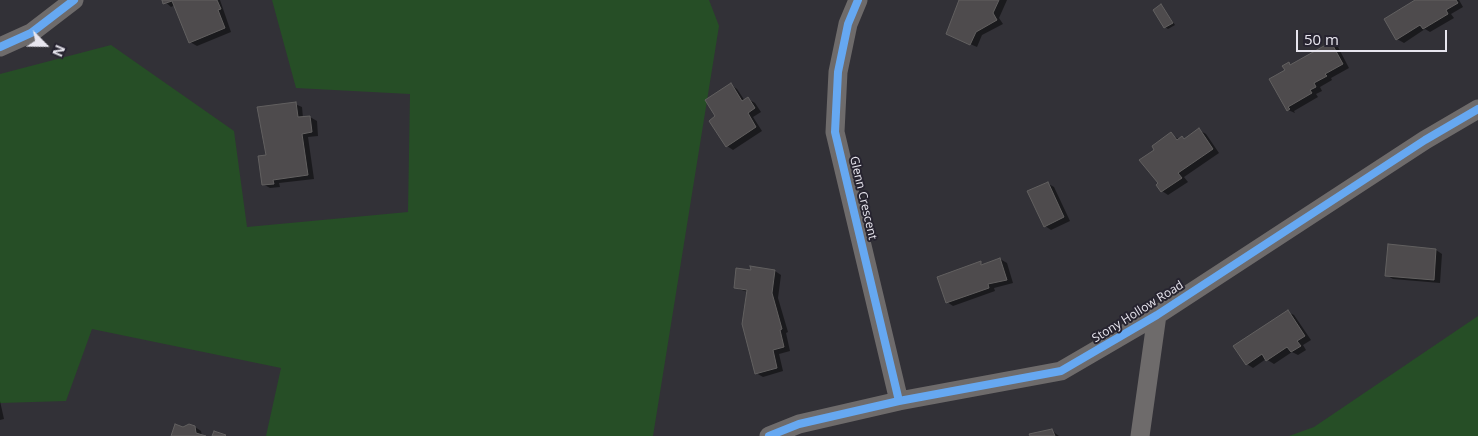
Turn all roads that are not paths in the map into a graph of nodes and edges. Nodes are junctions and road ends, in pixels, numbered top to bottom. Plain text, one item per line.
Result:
1 (74, 0) edge
2 (858, 0) edge
3 (0, 47) edge
4 (1478, 109) edge
5 (1157, 315) junction
6 (899, 401) junction
7 (769, 436) edge
8 (1140, 436) edge

1 - 3 street
2 - 6 street, Glenn Crescent
4 - 5 street, Stony Hollow Road
5 - 6 street, Stony Hollow Road
5 - 8 street
6 - 7 street, Stony Hollow Road

